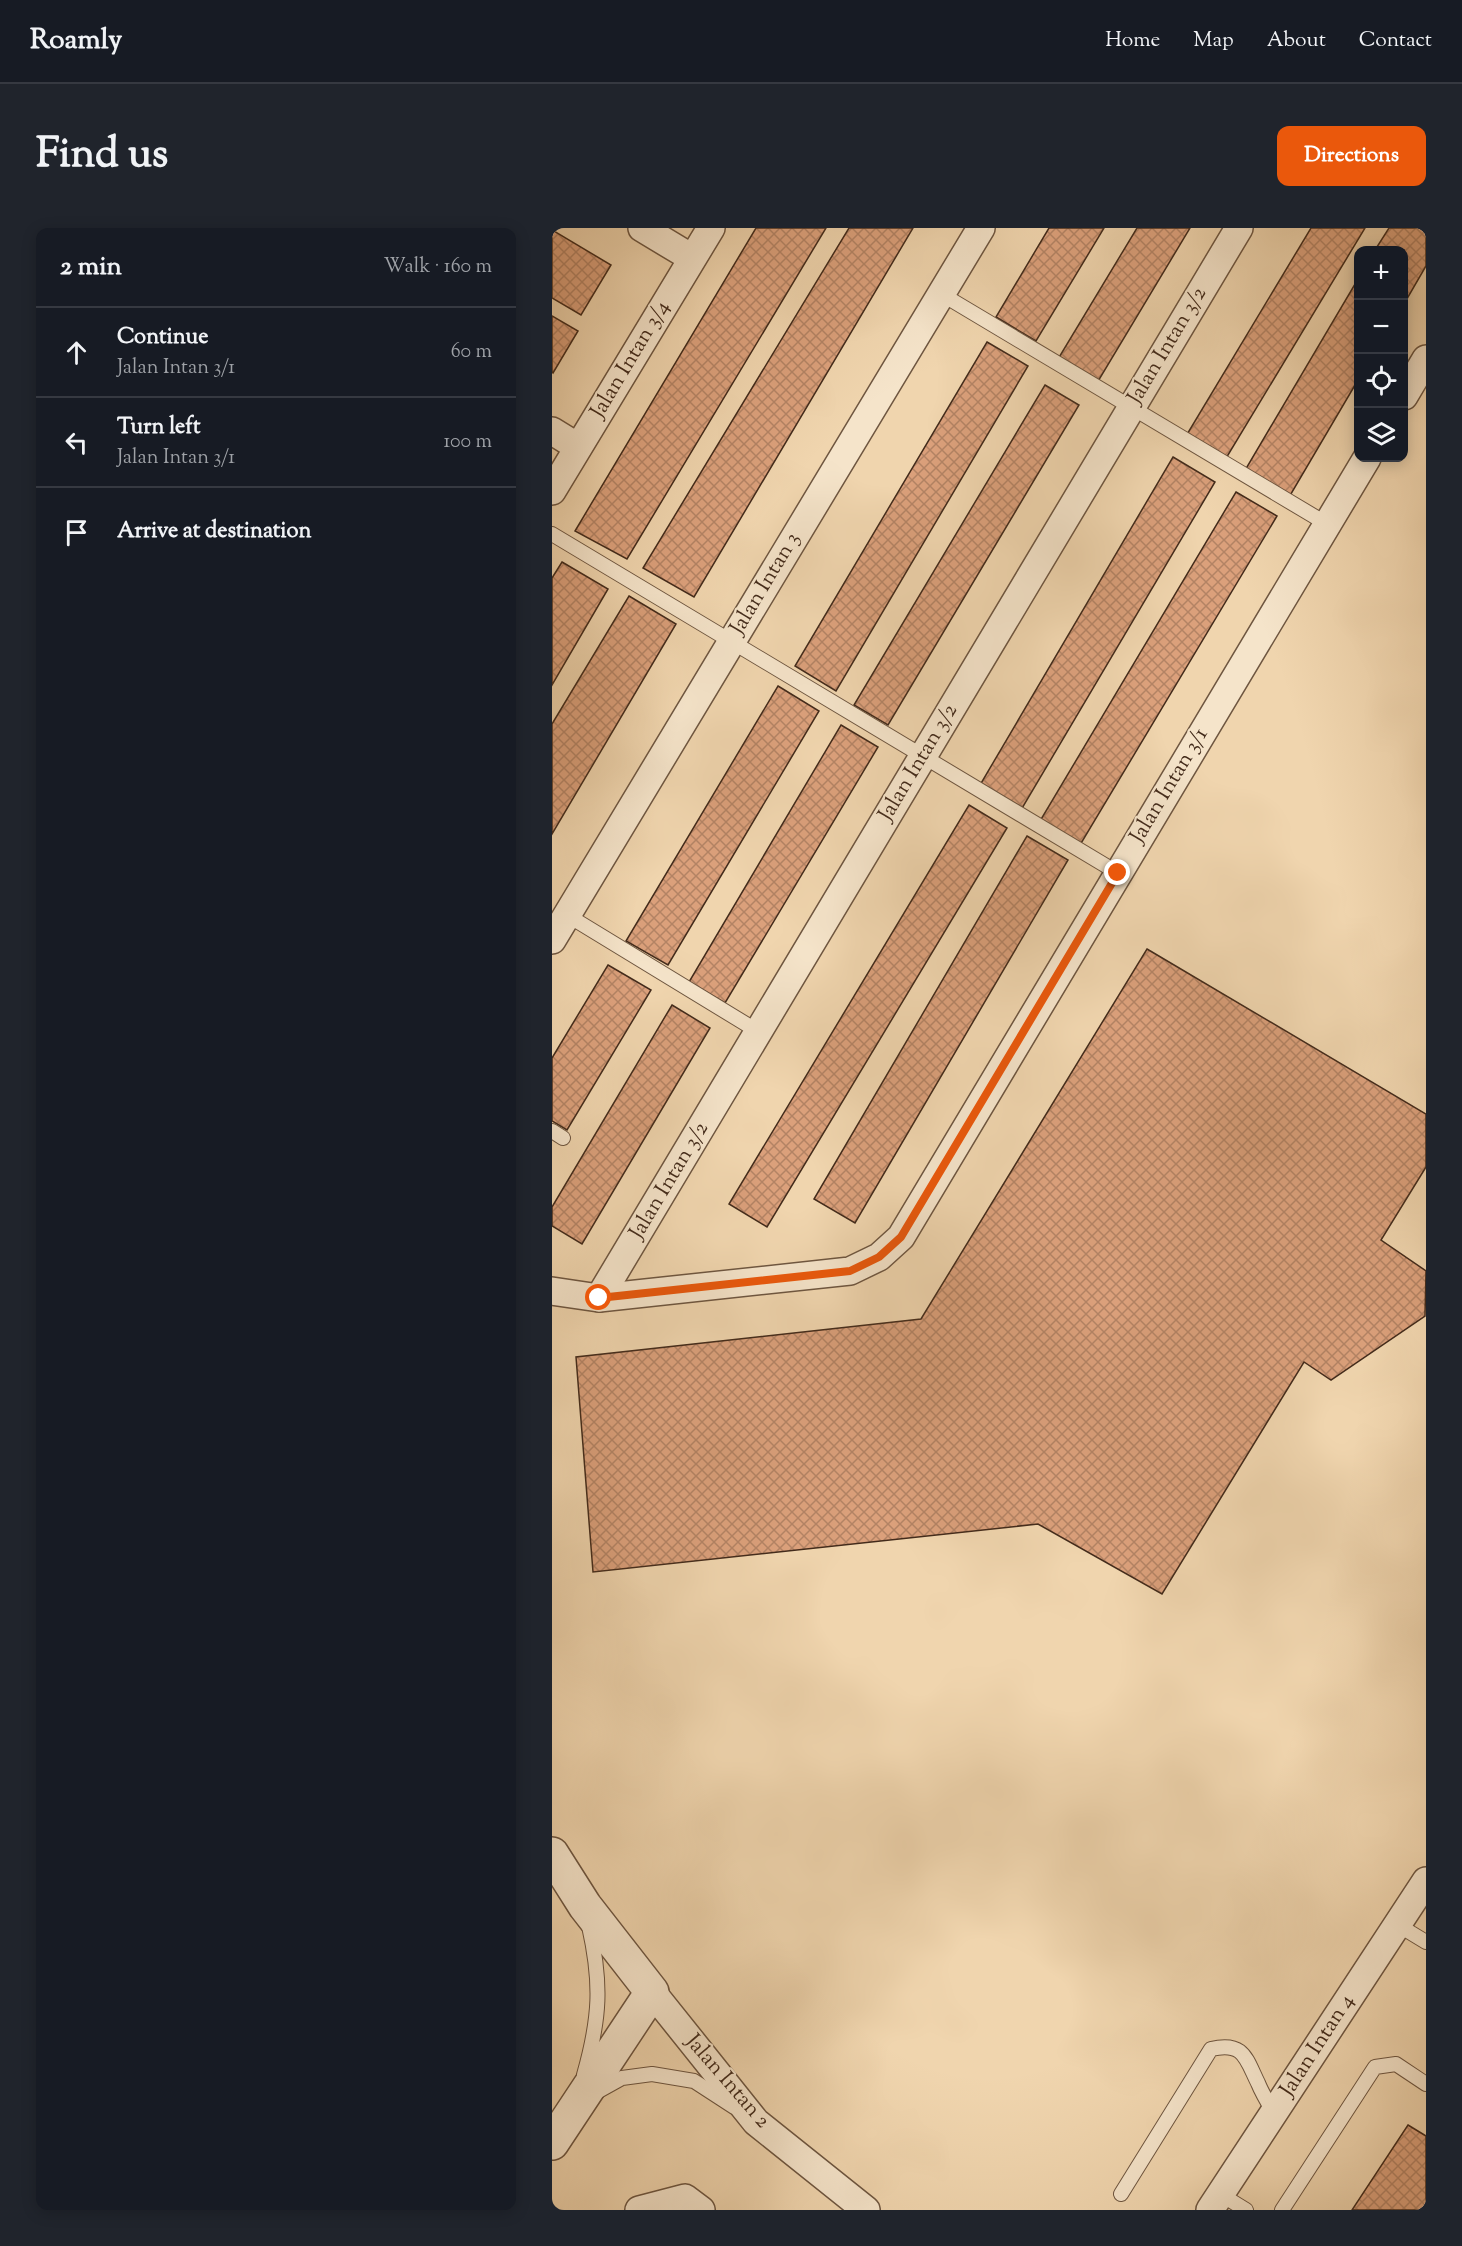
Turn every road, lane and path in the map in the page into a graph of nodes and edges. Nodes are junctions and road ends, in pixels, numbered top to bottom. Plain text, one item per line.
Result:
1 (642, 228) edge
2 (711, 228) edge
3 (981, 228) edge
4 (1239, 228) edge
5 (692, 258) junction
6 (943, 295) junction
7 (1426, 359) edge
8 (1408, 389) edge
9 (1131, 407) junction
10 (552, 431) edge
11 (578, 447) junction
12 (1365, 462) edge
13 (552, 491) edge
14 (1327, 524) junction
15 (552, 534) edge
16 (732, 641) junction
17 (922, 757) junction
18 (1118, 873) junction
19 (567, 915) junction
20 (552, 940) edge
21 (759, 1032) junction
22 (552, 1291) edge
23 (599, 1298) junction
24 (552, 1854) edge
25 (1426, 1881) edge
26 (585, 1906) junction
27 (1398, 1925) junction
28 (1426, 1941) edge
29 (652, 1992) junction
30 (1426, 2084) edge
31 (576, 2103) junction
32 (1274, 2113) junction
33 (756, 2122) junction
34 (552, 2143) edge
35 (1121, 2194) dead end
36 (1215, 2202) edge
37 (639, 2210) edge
38 (700, 2210) edge
39 (866, 2210) edge
40 (1246, 2210) edge
41 (1282, 2210) edge

1 - 5 street
2 - 5 street, Jalan Intan 3/4
3 - 6 street, Jalan Intan 3
4 - 9 street, Jalan Intan 3/2
5 - 11 street, Jalan Intan 3/4
6 - 9 lane
6 - 16 street, Jalan Intan 3
7 - 8 street
9 - 14 lane
9 - 17 street, Jalan Intan 3/2
10 - 11 street
11 - 13 street, Jalan Intan 3/4
12 - 14 street, Jalan Intan 3/1
14 - 18 street, Jalan Intan 3/1
15 - 16 lane
16 - 17 lane
16 - 19 street, Jalan Intan 3
17 - 18 lane
17 - 21 street, Jalan Intan 3/2
18 - 23 street, Jalan Intan 3/1
19 - 20 street, Jalan Intan 3
19 - 21 lane
21 - 23 street, Jalan Intan 3/2
22 - 23 street, Jalan Intan 3/1
24 - 26 street, Jalan Intan 2
25 - 27 street, Jalan Intan 4
26 - 29 street, Jalan Intan 2
26 - 31 lane
27 - 28 lane
27 - 32 street, Jalan Intan 4
29 - 31 street
29 - 33 street, Jalan Intan 2
30 - 41 lane
31 - 33 lane
31 - 34 street
32 - 35 lane
32 - 36 street, Jalan Intan 4
33 - 39 street, Jalan Intan 2
36 - 40 lane
37 - 38 street

